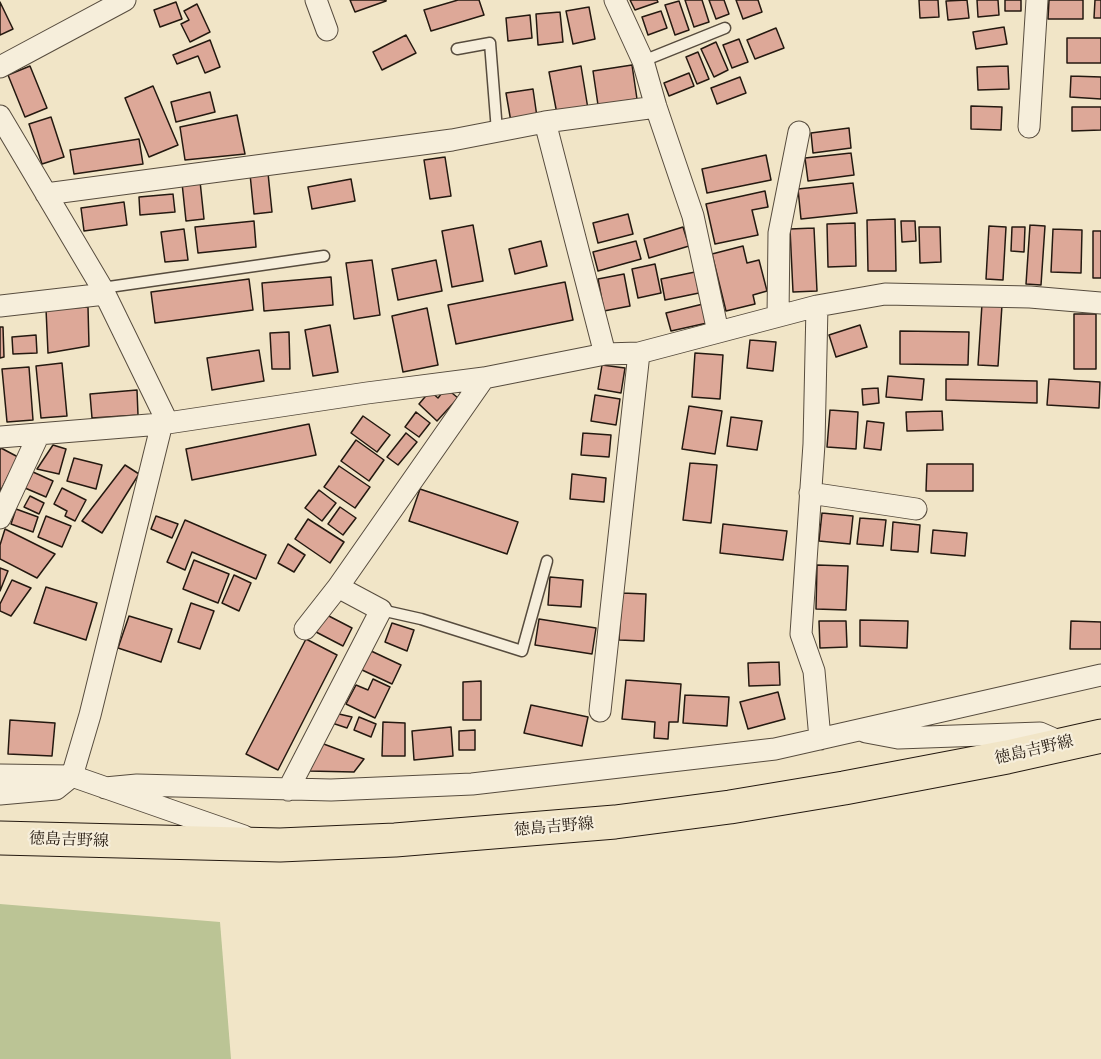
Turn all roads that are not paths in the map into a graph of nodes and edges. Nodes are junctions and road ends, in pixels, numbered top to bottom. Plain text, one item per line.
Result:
1 (125, 0) edge
2 (316, 0) edge
3 (615, 0) edge
4 (1037, 0) edge
5 (725, 28) dead end
6 (327, 30) dead end
7 (457, 49) dead end
8 (643, 61) junction
9 (0, 67) edge
10 (656, 107) junction
11 (0, 116) edge
12 (545, 122) junction
13 (1029, 127) dead end
14 (498, 131) junction
15 (799, 132) dead end
16 (46, 194) junction
17 (324, 256) dead end
18 (103, 291) junction
19 (1101, 303) edge
20 (0, 306) edge
21 (817, 306) junction
22 (778, 316) junction
23 (718, 332) junction
24 (639, 352) junction
25 (605, 354) junction
26 (484, 378) junction
27 (161, 424) junction
28 (39, 434) junction
29 (0, 437) edge
30 (810, 494) junction
31 (916, 509) dead end
32 (0, 518) edge
33 (547, 561) dead end
34 (338, 587) junction
35 (381, 610) junction
36 (305, 628) dead end
37 (1101, 675) edge
38 (600, 711) dead end
39 (856, 731) junction
40 (1101, 736) edge
41 (820, 739) junction
42 (1064, 743) junction
43 (0, 775) edge
44 (72, 776) junction
45 (105, 788) junction
46 (288, 790) junction
47 (0, 794) edge
48 (0, 838) edge
49 (269, 845) junction

1 - 9 street
2 - 6 street
3 - 8 street
4 - 13 street
5 - 8 lane
7 - 14 lane
8 - 10 street
10 - 12 street
10 - 23 street
11 - 16 street
12 - 14 street
12 - 25 street
14 - 16 street
15 - 22 street
16 - 18 street
17 - 18 lane
18 - 20 street
18 - 27 street
19 - 21 street
21 - 22 street
21 - 30 street
22 - 23 street
23 - 24 street
24 - 25 street
24 - 38 street
25 - 26 street
26 - 27 street
26 - 34 street
27 - 28 street
27 - 44 street
28 - 29 street
28 - 32 street
30 - 31 street
30 - 41 street
33 - 35 lane
34 - 35 street
34 - 36 street
35 - 46 street
37 - 39 street
39 - 41 street
39 - 42 street
40 - 42 main road, 徳島吉野線
41 - 46 street
42 - 49 main road, 徳島吉野線
43 - 44 street
44 - 45 street
44 - 47 street
45 - 46 street
45 - 49 street
48 - 49 main road, 徳島吉野線

